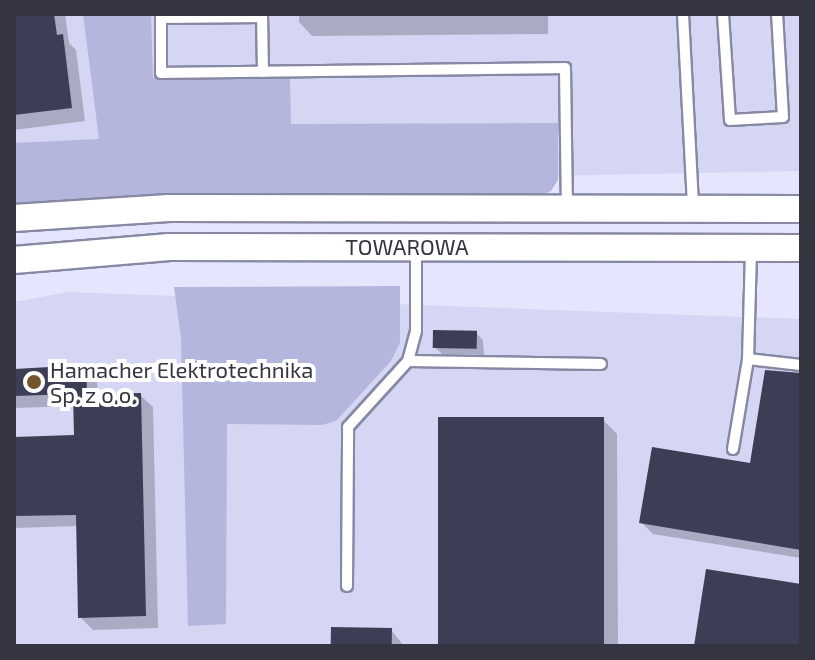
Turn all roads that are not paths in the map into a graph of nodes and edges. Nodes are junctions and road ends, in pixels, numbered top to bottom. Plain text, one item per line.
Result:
1 (683, 14) edge
2 (723, 14) edge
3 (777, 14) edge
4 (262, 15) edge
5 (161, 16) edge
6 (263, 72) junction
7 (567, 209) junction
8 (693, 209) junction
9 (801, 209) edge
10 (14, 218) edge
11 (416, 246) junction
12 (751, 247) junction
13 (801, 248) edge
14 (14, 260) edge
15 (748, 359) junction
16 (408, 361) junction
17 (601, 364) dead end
18 (801, 365) edge
19 (733, 449) dead end
20 (347, 586) dead end

1 - 8 lane
2 - 3 lane
4 - 5 lane
4 - 6 lane
5 - 6 lane
6 - 7 lane
7 - 8 street, TOWAROWA
7 - 10 street, TOWAROWA
8 - 9 street, TOWAROWA
11 - 12 street, TOWAROWA
11 - 14 street, TOWAROWA
11 - 16 lane
12 - 13 street, TOWAROWA
12 - 15 lane
15 - 18 lane
15 - 19 lane
16 - 17 lane
16 - 20 lane

